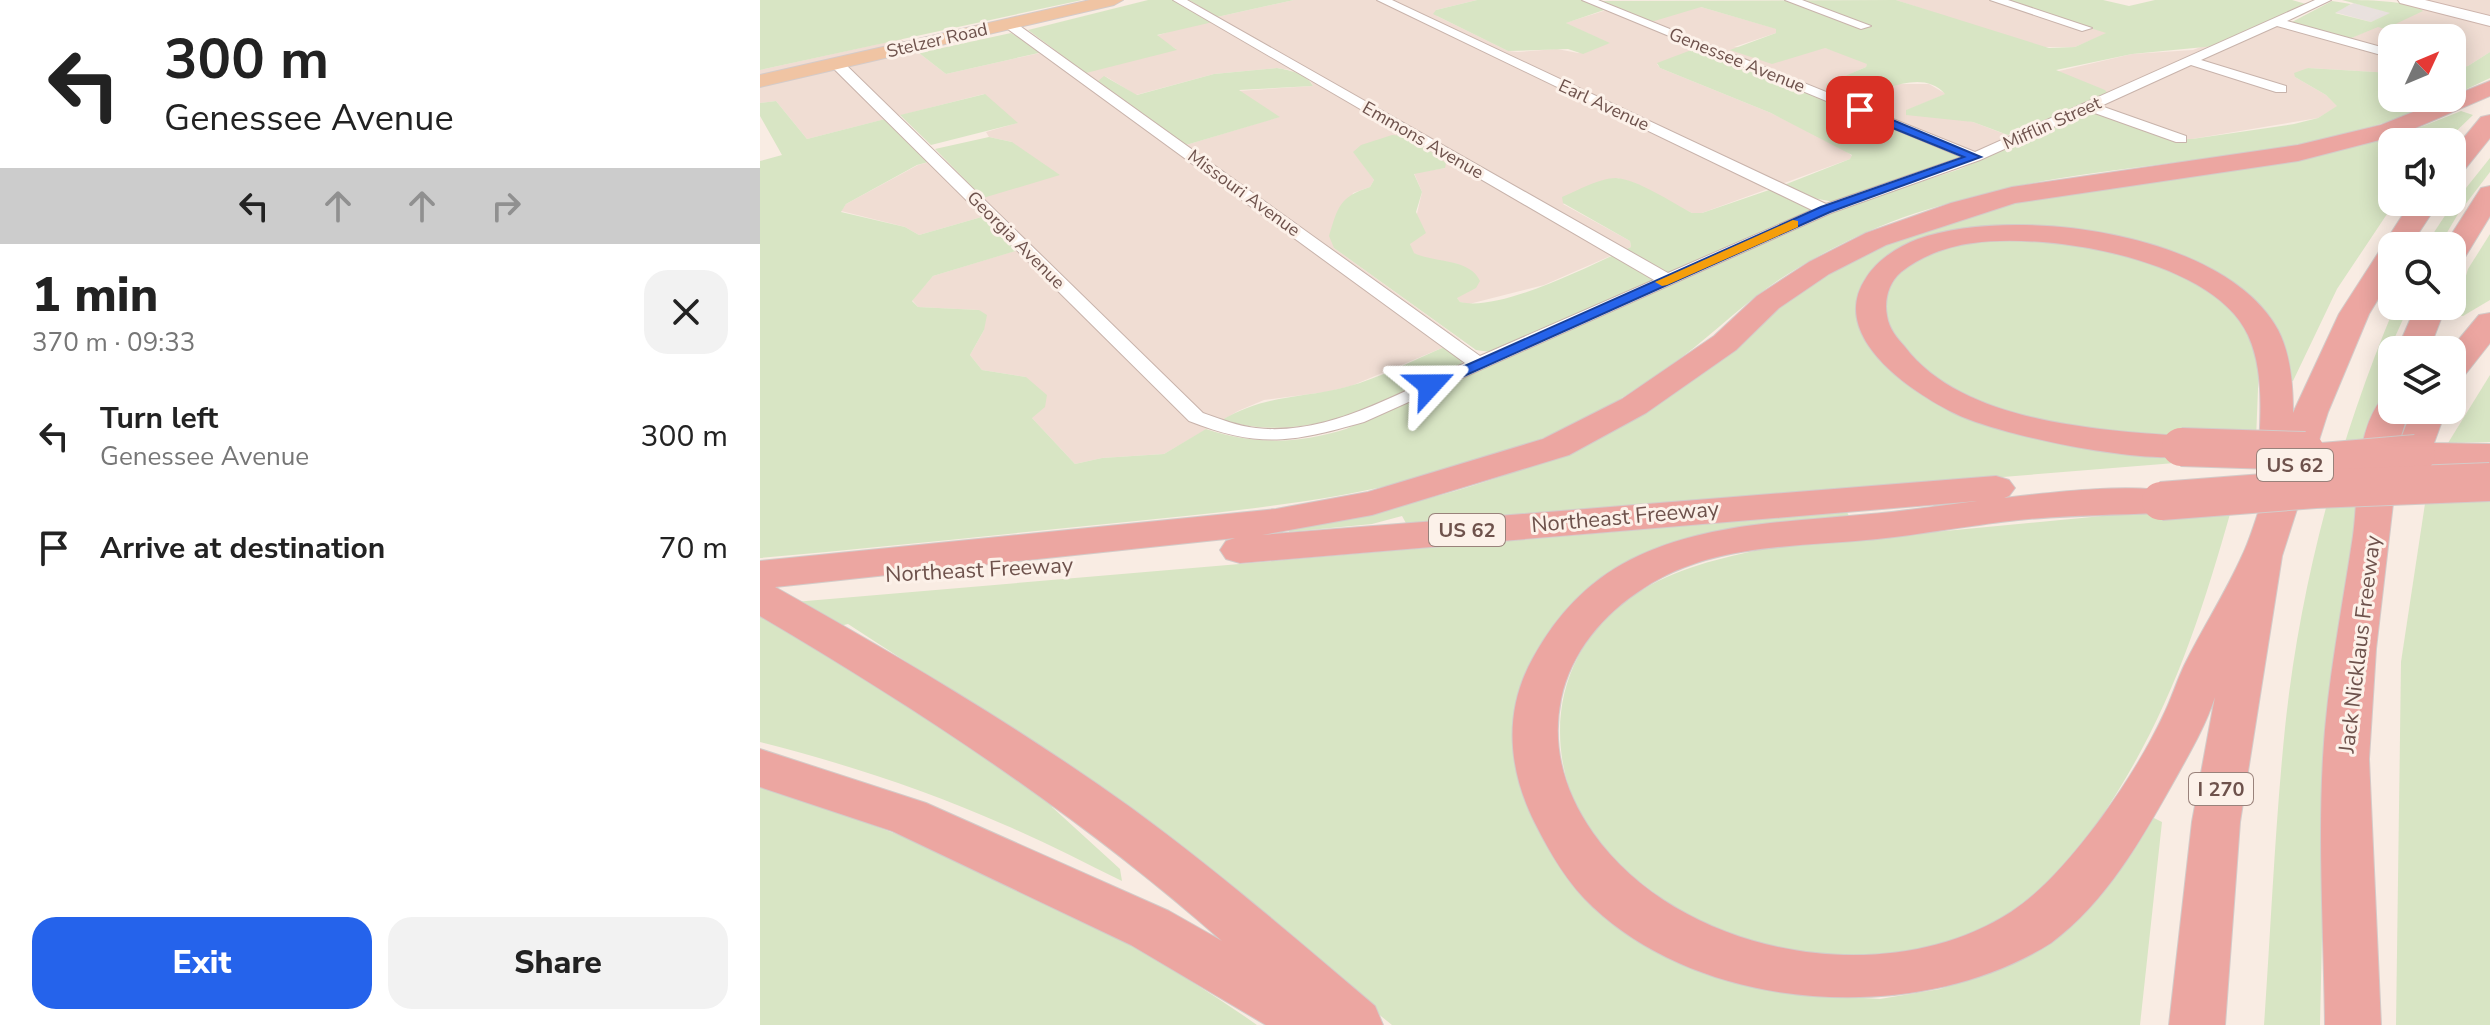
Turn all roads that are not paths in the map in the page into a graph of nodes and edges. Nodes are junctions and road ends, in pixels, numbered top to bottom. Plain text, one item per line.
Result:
1 (1114, 0) edge
2 (1179, 0) edge
3 (1383, 0) edge
4 (1588, 0) edge
5 (1791, 0) edge
6 (1996, 0) edge
7 (2325, 0) edge
8 (2406, 0) edge
9 (2490, 21) edge
10 (2276, 22) junction
11 (1009, 24) junction
12 (1865, 26) dead end
13 (2086, 28) dead end
14 (2378, 50) edge
15 (2191, 61) junction
16 (836, 63) junction
17 (760, 81) edge
18 (2490, 88) edge
19 (2281, 89) dead end
20 (2089, 106) junction
21 (2490, 122) edge
22 (2181, 139) dead end
23 (2466, 152) edge
24 (1975, 157) junction
25 (2490, 194) edge
26 (1825, 210) junction
27 (2466, 233) edge
28 (2378, 275) edge
29 (1667, 280) junction
30 (2490, 322) edge
31 (2466, 352) edge
32 (1478, 364) junction
33 (1196, 417) joint
34 (2387, 424) edge
35 (2424, 424) edge
36 (2490, 455) edge
37 (2172, 475) junction
38 (2490, 482) edge
39 (2277, 507) junction
40 (2372, 536) junction
41 (2262, 556) junction
42 (760, 577) edge
43 (760, 597) edge
44 (760, 768) edge
45 (1318, 1025) edge
46 (1355, 1025) edge
47 (2197, 1025) edge
48 (2353, 1025) edge

1 - 11 main road, Stelzer Road
2 - 29 street, Emmons Avenue
3 - 26 street, Earl Avenue
4 - 24 street, Genessee Avenue
5 - 12 street
6 - 13 street
7 - 10 street, Mifflin Street
8 - 9 main road
10 - 14 street
10 - 15 street, Mifflin Street
11 - 16 main road, Stelzer Road
11 - 32 street, Missouri Avenue
15 - 19 street
15 - 20 street, Mifflin Street
16 - 17 main road, Stelzer Road
16 - 33 street, Georgia Avenue
18 - 42 highway
20 - 22 street
20 - 24 street, Mifflin Street
21 - 23 highway
24 - 26 street, Mifflin Street
25 - 27 highway
26 - 29 street, Mifflin Street
28 - 39 highway, I 270
29 - 32 street, Mifflin Street
30 - 31 highway
32 - 33 street, Mifflin Street
34 - 40 highway, Jack Nicklaus Freeway
35 - 40 highway
36 - 37 highway, Northeast Freeway / US 62, bridge
37 - 38 highway, bridge
37 - 39 highway
37 - 41 highway
37 - 42 highway, Northeast Freeway / US 62
39 - 41 highway, I 270
40 - 48 highway, Jack Nicklaus Freeway
41 - 47 highway, I 270
43 - 46 highway
44 - 45 highway

